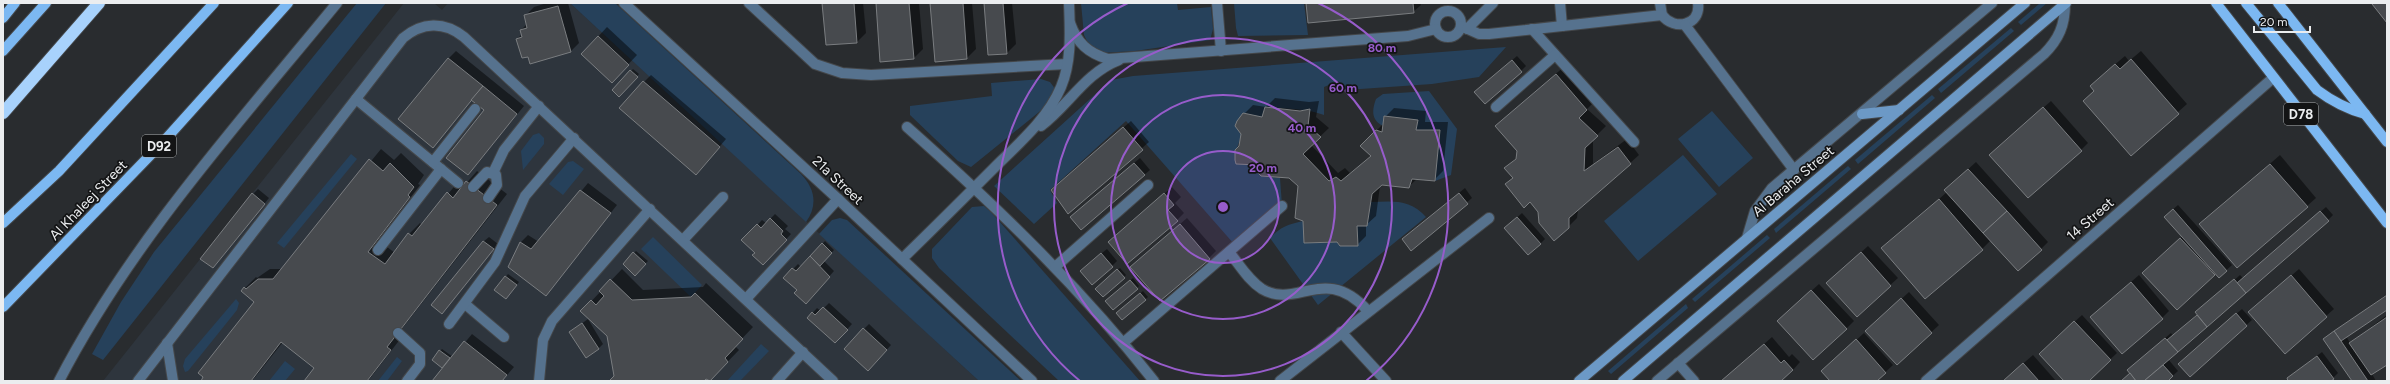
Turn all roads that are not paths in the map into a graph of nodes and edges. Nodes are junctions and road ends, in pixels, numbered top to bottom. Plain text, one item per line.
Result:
1 (15, 3) edge
2 (46, 3) edge
3 (99, 3) edge
4 (214, 3) edge
5 (288, 3) edge
6 (336, 3) edge
7 (624, 3) edge
8 (749, 3) edge
9 (1069, 3) edge
10 (1217, 3) edge
11 (1493, 3) edge
12 (1560, 3) edge
13 (1660, 3) edge
14 (1698, 3) edge
15 (1992, 3) edge
16 (2025, 3) edge
17 (2066, 3) edge
18 (2216, 3) edge
19 (2246, 3) edge
20 (2278, 3) edge
21 (1453, 7) edge
22 (1662, 15) junction
23 (3, 18) edge
24 (1070, 23) junction
25 (1685, 25) junction
26 (1562, 26) junction
27 (1464, 28) junction
28 (1436, 29) junction
29 (1532, 29) junction
30 (3, 51) edge
31 (1221, 51) junction
32 (1555, 55) junction
33 (1122, 59) junction
34 (1067, 64) junction
35 (2273, 78) junction
36 (356, 99) junction
37 (539, 106) junction
38 (1496, 107) dead end
39 (475, 109) dead end
40 (1899, 110) junction
41 (3, 113) edge
42 (1862, 114) junction
43 (2365, 114) junction
44 (906, 127) dead end
45 (1027, 135) junction
46 (574, 138) junction
47 (1634, 142) dead end
48 (2387, 142) edge
49 (437, 166) junction
50 (1794, 170) junction
51 (493, 173) junction
52 (458, 183) dead end
53 (1148, 185) dead end
54 (473, 187) dead end
55 (975, 187) junction
56 (723, 196) dead end
57 (488, 198) dead end
58 (838, 199) junction
59 (1282, 206) dead end
60 (650, 209) junction
61 (1489, 218) dead end
62 (3, 223) edge
63 (2387, 223) edge
64 (1747, 238) junction
65 (683, 240) junction
66 (378, 250) dead end
67 (1230, 252) junction
68 (902, 259) junction
69 (1055, 267) junction
70 (746, 299) junction
71 (465, 304) junction
72 (3, 307) edge
73 (1368, 311) junction
74 (449, 324) dead end
75 (398, 332) dead end
76 (1341, 332) junction
77 (504, 337) dead end
78 (167, 343) junction
79 (1123, 343) junction
80 (803, 352) junction
81 (1678, 363) junction
82 (59, 381) edge
83 (138, 381) edge
84 (173, 381) edge
85 (407, 381) edge
86 (539, 381) edge
87 (777, 381) edge
88 (833, 381) edge
89 (1032, 381) edge
90 (1154, 381) edge
91 (1280, 381) edge
92 (1386, 381) edge
93 (1579, 381) edge
94 (1623, 381) edge
95 (1657, 381) edge
96 (1694, 381) edge
97 (1926, 381) edge

1 - 23 main road
2 - 30 main road
3 - 41 highway
4 - 62 main road
5 - 72 main road, Al Khaleej Street / D92
6 - 82 street
7 - 58 street, 21a Street
8 - 34 street
9 - 24 street
10 - 31 street
11 - 27 street
12 - 26 street
13 - 22 street
14 - 25 street
15 - 42 street
16 - 40 street, Al Baraha Street
17 - 81 street
17 - 94 street
18 - 35 main road, D78
19 - 43 main road
20 - 43 main road
21 - 27 street
21 - 28 street
22 - 25 street
22 - 26 street
24 - 33 street
24 - 34 street
25 - 50 street
26 - 29 street
27 - 28 street
27 - 29 street
28 - 31 street
29 - 32 street
31 - 33 street
32 - 38 street
32 - 47 street
33 - 45 street
34 - 45 street
35 - 63 main road, D78
35 - 97 street, 14 Street
36 - 37 street
36 - 49 street
36 - 78 street
37 - 46 street
37 - 51 street
39 - 49 street
40 - 42 street
40 - 64 street, Al Baraha Street
42 - 50 street
43 - 48 main road
44 - 55 street
45 - 55 street
46 - 60 street
46 - 71 street
49 - 52 street
49 - 66 street
50 - 64 street
51 - 54 street
51 - 57 street
53 - 69 street
55 - 68 street
55 - 69 street
56 - 65 street
58 - 68 street, 21a Street
58 - 70 street
59 - 67 street
60 - 65 street
60 - 86 street
61 - 73 street
64 - 93 street, Al Baraha Street
65 - 70 street
67 - 73 street
67 - 79 street
68 - 89 street, 21a Street
69 - 79 street
70 - 80 street
71 - 74 street
71 - 77 street
73 - 76 street
75 - 85 street
76 - 91 street
76 - 92 street
78 - 83 street
78 - 84 street
79 - 90 street
80 - 87 street
80 - 88 street
81 - 95 street
81 - 96 street

